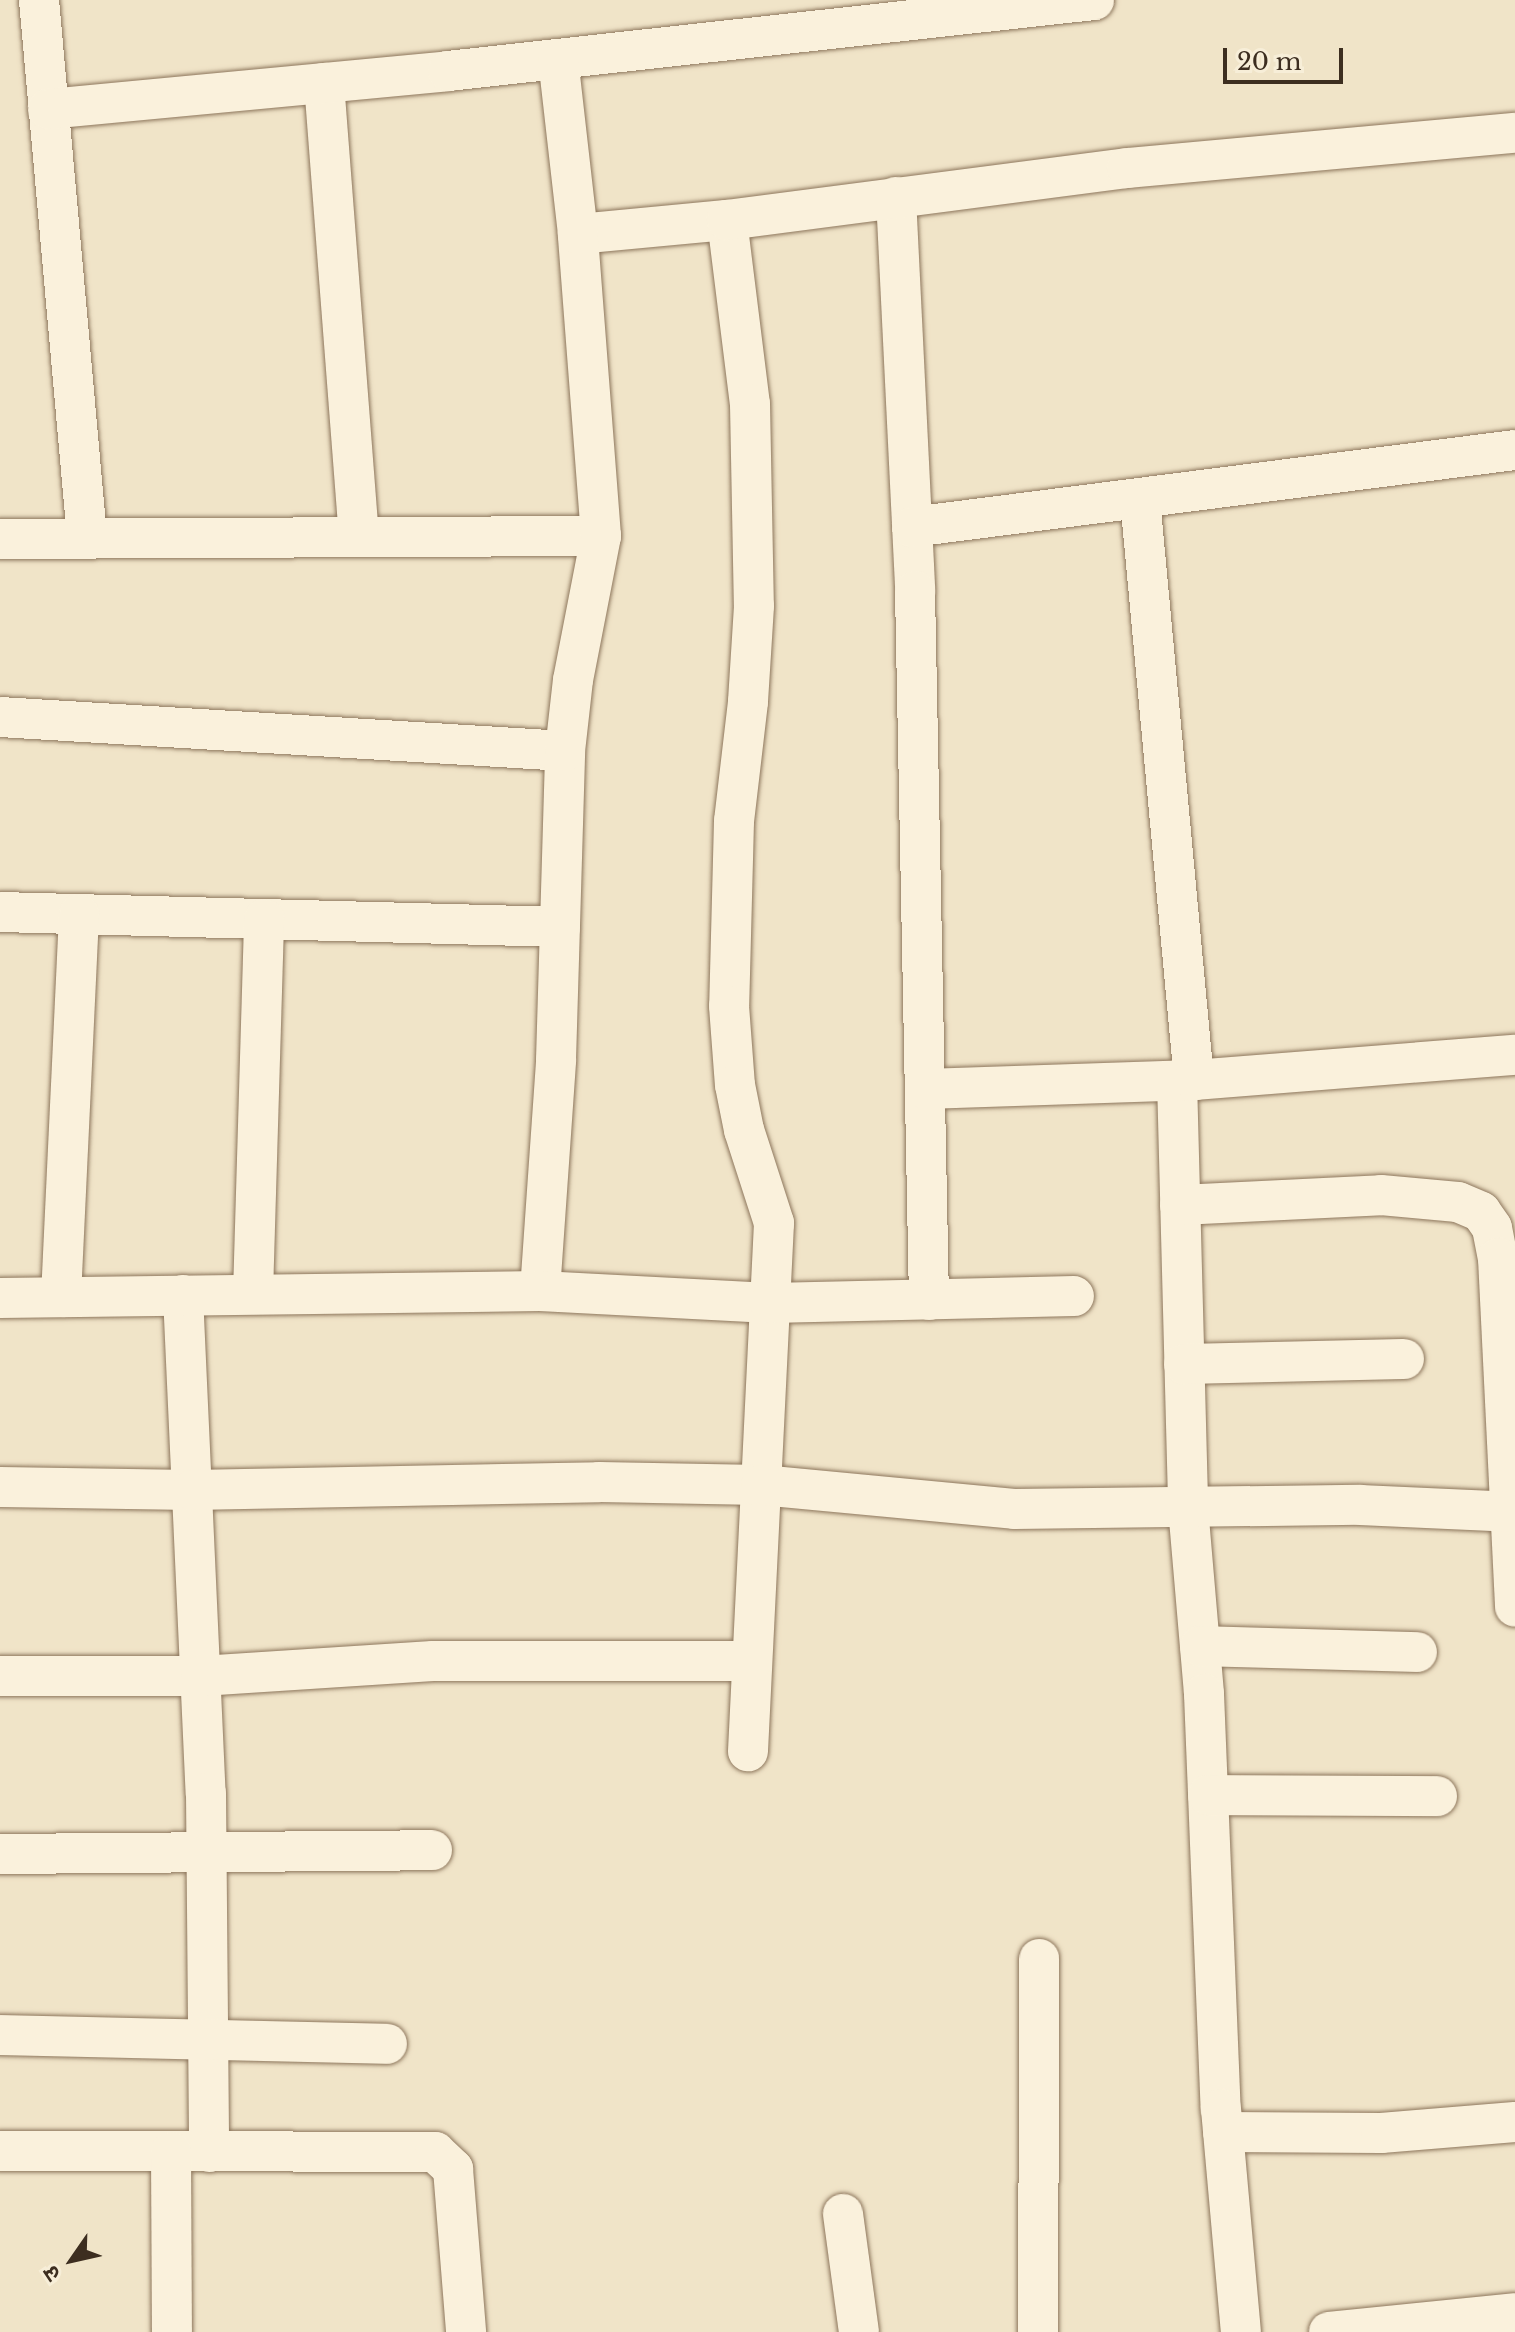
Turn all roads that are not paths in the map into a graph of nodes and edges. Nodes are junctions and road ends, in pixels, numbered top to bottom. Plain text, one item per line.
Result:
1 (39, 0) edge
2 (1094, 0) edge
3 (558, 59) junction
4 (324, 83) junction
5 (48, 109) junction
6 (1515, 133) edge
7 (896, 197) junction
8 (727, 220) junction
9 (578, 234) junction
10 (1515, 450) edge
11 (1140, 499) junction
12 (912, 527) junction
13 (601, 536) junction
14 (87, 537) junction
15 (359, 537) junction
16 (0, 539) edge
17 (0, 717) edge
18 (565, 751) junction
19 (0, 912) edge
20 (79, 914) junction
21 (264, 919) junction
22 (560, 927) junction
23 (1515, 1055) edge
24 (1186, 1080) junction
25 (925, 1089) junction
26 (1180, 1205) junction
27 (540, 1291) junction
28 (253, 1294) junction
29 (183, 1295) junction
30 (1074, 1296) dead end
31 (61, 1297) junction
32 (0, 1298) edge
33 (929, 1300) junction
34 (770, 1303) junction
35 (1404, 1359) dead end
36 (1184, 1364) junction
37 (761, 1485) junction
38 (0, 1487) edge
39 (192, 1490) junction
40 (1188, 1507) junction
41 (1512, 1512) edge
42 (1515, 1607) edge
43 (1200, 1646) junction
44 (1417, 1652) dead end
45 (752, 1661) junction
46 (0, 1676) edge
47 (201, 1676) junction
48 (748, 1751) dead end
49 (1208, 1795) junction
50 (1437, 1796) dead end
51 (432, 1850) dead end
52 (206, 1851) junction
53 (0, 1854) edge
54 (1039, 1959) dead end
55 (0, 2035) edge
56 (206, 2039) junction
57 (387, 2044) dead end
58 (1515, 2122) edge
59 (1223, 2132) junction
60 (0, 2151) edge
61 (190, 2152) junction
62 (843, 2214) dead end
63 (1515, 2313) edge
64 (1369, 2330) edge
65 (172, 2332) edge
66 (466, 2332) edge
67 (859, 2332) edge
68 (1038, 2332) edge
69 (1241, 2332) edge
70 (1329, 2332) edge

1 - 5 street
2 - 3 street
3 - 4 street
3 - 9 street
4 - 5 street
4 - 15 street
5 - 14 street
6 - 7 street
7 - 8 street
7 - 12 street
8 - 9 street
8 - 34 street
9 - 13 street
10 - 11 street
11 - 12 street
11 - 24 street
12 - 25 street
13 - 15 street
13 - 18 street
14 - 15 street
14 - 16 street
17 - 18 street
18 - 22 street
19 - 20 street
20 - 21 street
20 - 31 street
21 - 22 street
21 - 28 street
22 - 27 street
23 - 24 street
24 - 25 street
24 - 26 street
25 - 33 street
26 - 36 street
26 - 41 street
27 - 28 street
27 - 34 street
28 - 29 street
29 - 31 street
29 - 39 street
30 - 33 street
31 - 32 street
33 - 34 street
34 - 37 street
35 - 36 street
36 - 40 street
37 - 39 street
37 - 40 street
37 - 45 street
38 - 39 street
39 - 47 street
40 - 41 street
40 - 43 street
41 - 42 street
43 - 44 street
43 - 49 street
45 - 47 street
45 - 48 street
46 - 47 street
47 - 52 street
49 - 50 street
49 - 59 street
51 - 52 street
52 - 53 street
52 - 56 street
54 - 68 street
55 - 56 street
56 - 57 street
56 - 61 street
58 - 59 street
59 - 69 street
60 - 61 street
61 - 65 street
61 - 66 street
62 - 67 street
63 - 64 street
64 - 70 street

